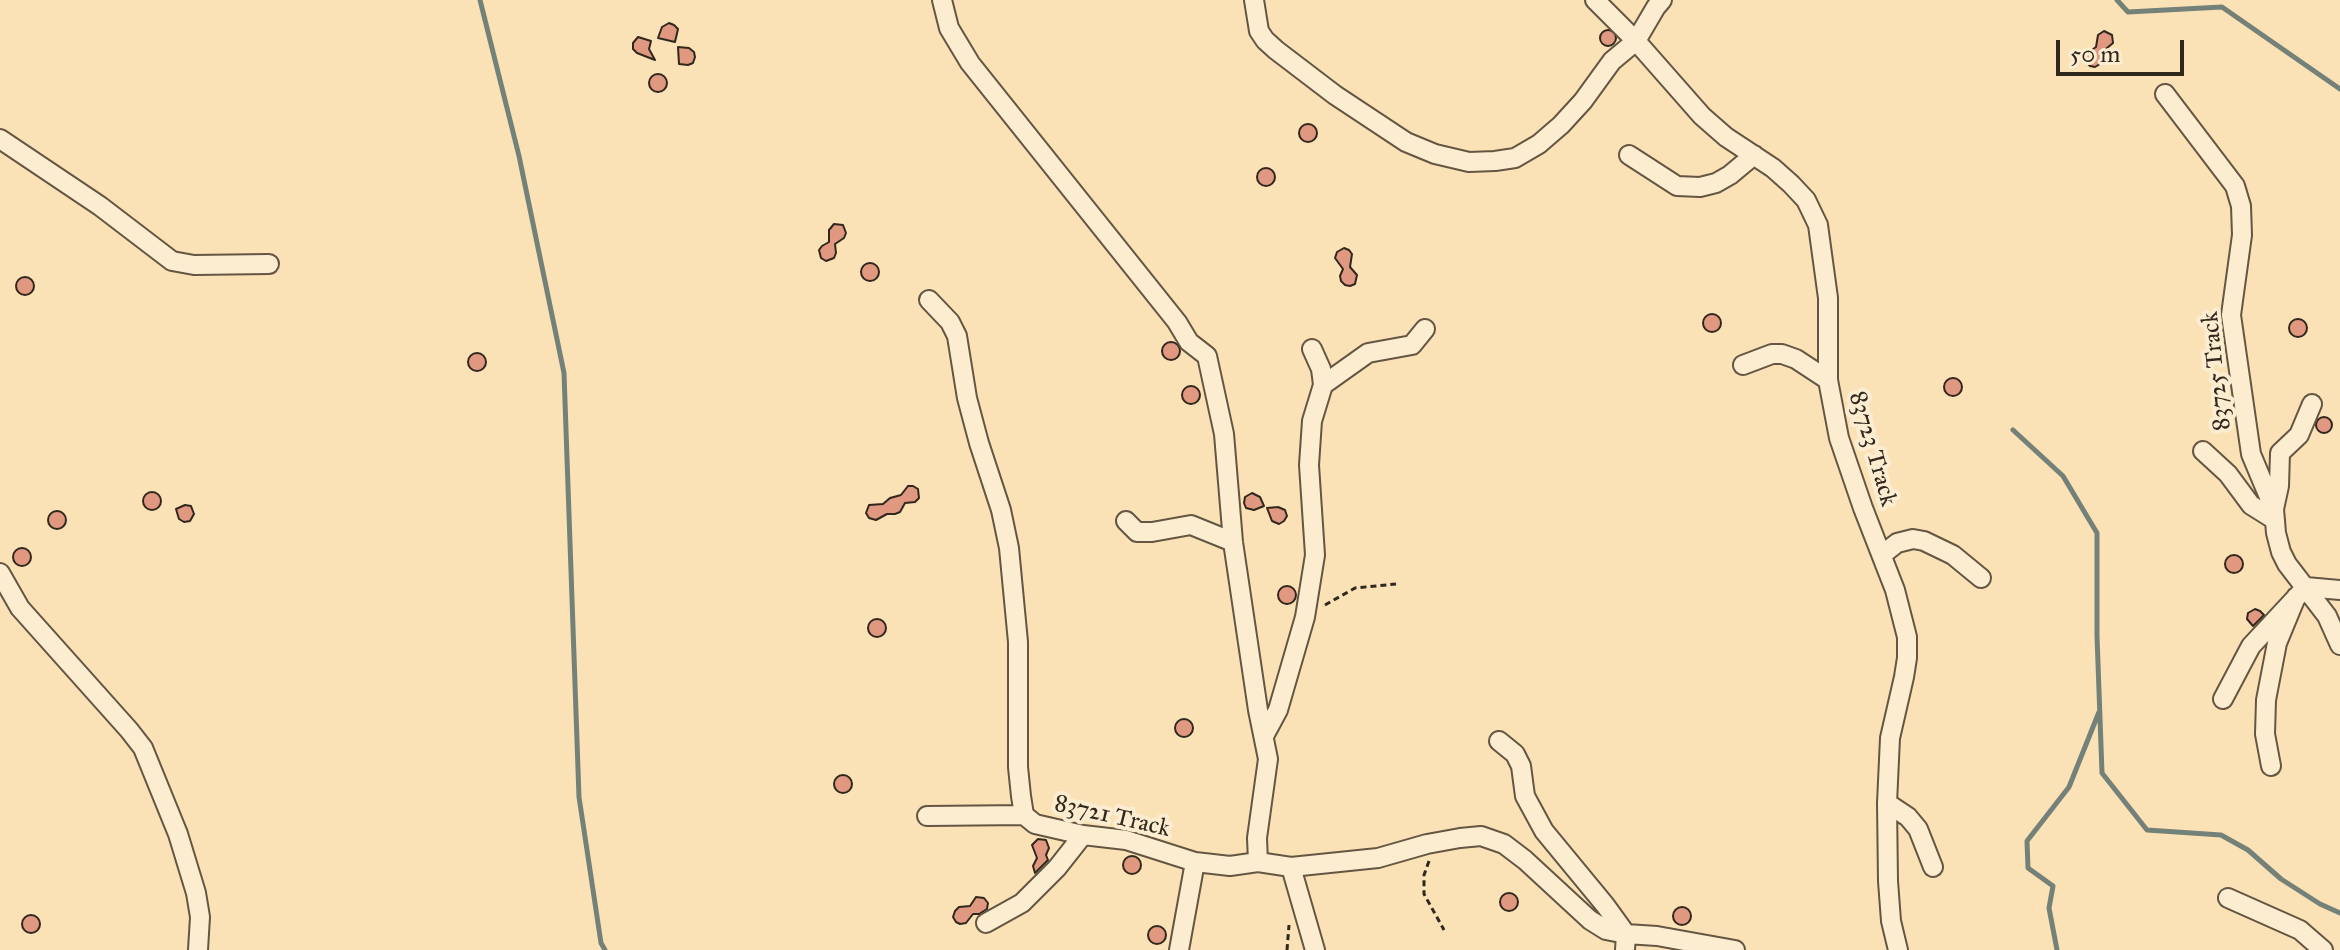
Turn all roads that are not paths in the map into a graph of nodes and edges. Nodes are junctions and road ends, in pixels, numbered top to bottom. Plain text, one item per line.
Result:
1 (942, 0) edge
2 (1254, 0) edge
3 (1595, 0) edge
4 (1662, 0) edge
5 (1636, 41) junction
6 (2165, 94) dead end
7 (0, 139) edge
8 (1629, 155) dead end
9 (1754, 155) junction
10 (269, 264) dead end
11 (929, 300) dead end
12 (1425, 329) dead end
13 (1312, 349) dead end
14 (1743, 365) dead end
15 (1828, 380) junction
16 (1323, 385) junction
17 (2312, 404) dead end
18 (2203, 451) dead end
19 (2275, 515) junction
20 (1126, 521) dead end
21 (1233, 542) junction
22 (1882, 555) junction
23 (0, 573) edge
24 (1981, 578) dead end
25 (2340, 590) edge
26 (2301, 592) junction
27 (2340, 645) edge
28 (2223, 699) dead end
29 (1264, 736) junction
30 (1499, 741) dead end
31 (2271, 766) dead end
32 (1887, 803) junction
33 (1024, 815) junction
34 (927, 816) dead end
35 (1083, 835) junction
36 (1195, 862) junction
37 (1258, 862) junction
38 (1291, 867) junction
39 (1933, 867) dead end
40 (2228, 898) dead end
41 (986, 923) dead end
42 (1626, 942) edge
43 (198, 950) edge
44 (1179, 950) edge
45 (1315, 950) edge
46 (1733, 950) edge
47 (1898, 950) edge
48 (2323, 950) edge

1 - 21 street
2 - 5 street
3 - 5 street, 83723 Track
4 - 5 street
5 - 9 street, 83723 Track
6 - 19 street, 83725 Track
7 - 10 street
8 - 9 street
9 - 15 street, 83723 Track
11 - 33 street, 83721 Track
12 - 16 street
13 - 16 street
14 - 15 street
15 - 22 street, 83723 Track
16 - 29 street
17 - 19 street
18 - 19 street
19 - 26 street, 83725 Track
20 - 21 street
21 - 29 street
22 - 24 street
22 - 32 street, 83723 Track
23 - 43 street
25 - 26 street
26 - 27 street, 83725 Track
26 - 28 street
26 - 31 street
29 - 37 street
30 - 42 street
32 - 39 street
32 - 47 street, 83723 Track
33 - 34 street
33 - 35 street, 83721 Track
35 - 36 street, 83721 Track
35 - 41 street
36 - 37 street, 83721 Track
36 - 44 street
37 - 38 street, 83721 Track
38 - 42 street, 83721 Track
38 - 45 street
40 - 48 street
42 - 46 street, 83721 Track

